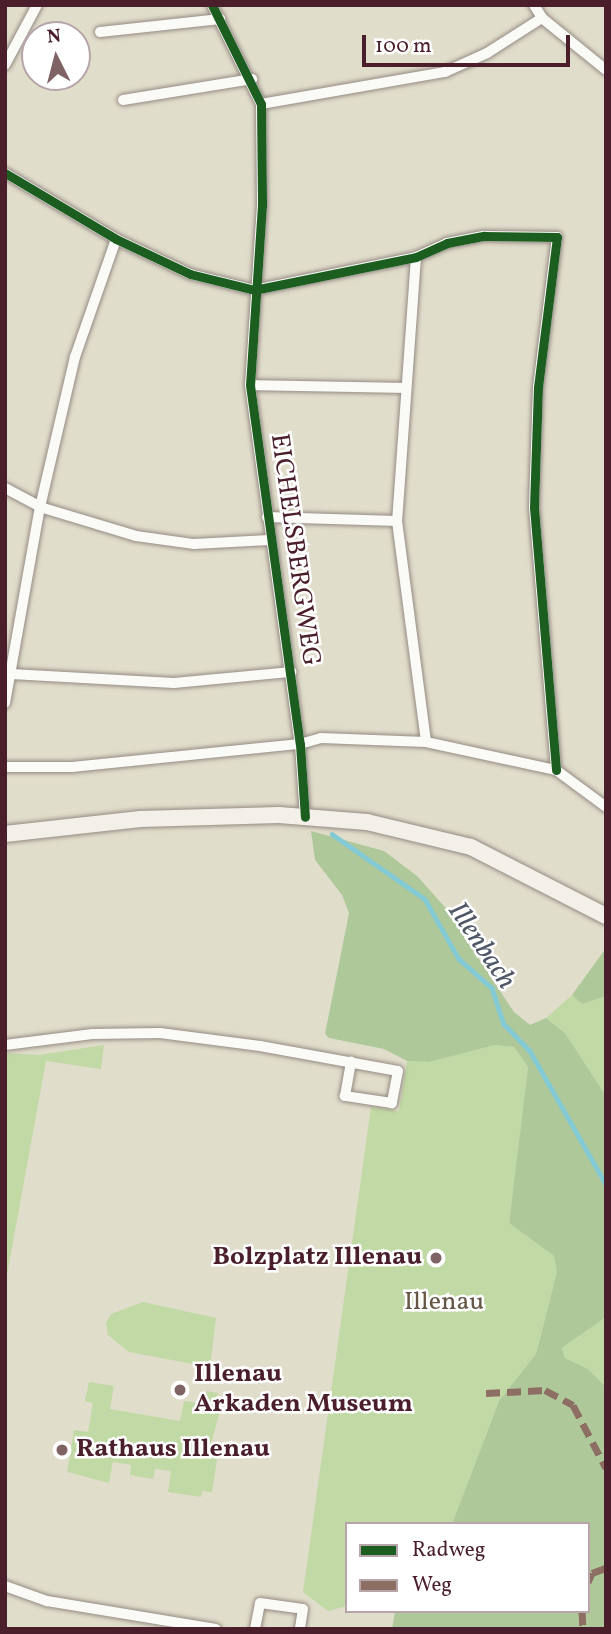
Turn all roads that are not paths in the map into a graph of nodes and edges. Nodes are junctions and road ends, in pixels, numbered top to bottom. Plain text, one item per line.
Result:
1 (37, 5) edge
2 (212, 5) edge
3 (534, 5) edge
4 (542, 18) junction
5 (220, 19) junction
6 (100, 32) dead end
7 (5, 65) edge
8 (606, 70) edge
9 (252, 79) junction
10 (123, 100) dead end
11 (261, 104) junction
12 (5, 173) edge
13 (116, 239) junction
14 (416, 257) junction
15 (254, 290) junction
16 (250, 385) junction
17 (403, 388) junction
18 (5, 488) edge
19 (40, 507) junction
20 (267, 517) junction
21 (397, 521) junction
22 (269, 540) junction
23 (291, 672) junction
24 (11, 674) junction
25 (5, 700) edge
26 (426, 742) junction
27 (300, 744) junction
28 (5, 767) edge
29 (556, 770) junction
30 (606, 807) edge
31 (305, 817) junction
32 (5, 834) edge
33 (606, 916) edge
34 (5, 1045) edge
35 (351, 1062) junction
36 (5, 1586) edge
37 (216, 1629) edge
38 (255, 1629) edge
39 (299, 1629) edge

1 - 7 street
2 - 5 street, EICHELSBERGWEG
3 - 4 street
4 - 8 street
4 - 11 street
5 - 6 street
5 - 9 street, EICHELSBERGWEG
9 - 10 street
9 - 11 street, EICHELSBERGWEG
11 - 15 street, EICHELSBERGWEG
12 - 13 street
13 - 15 street
13 - 19 street
14 - 15 street
14 - 17 street
14 - 29 street
15 - 16 street, EICHELSBERGWEG
16 - 17 street
16 - 20 street, EICHELSBERGWEG
17 - 21 street
18 - 19 street
19 - 22 street
19 - 24 street
20 - 21 street
20 - 22 street, EICHELSBERGWEG
21 - 26 street
22 - 23 street, EICHELSBERGWEG
23 - 24 street
23 - 27 street, EICHELSBERGWEG
24 - 25 street
26 - 27 street
26 - 29 street
27 - 28 street
27 - 31 street, EICHELSBERGWEG
29 - 30 street
31 - 32 main road
31 - 33 main road
34 - 35 street
35 - 35 street
36 - 37 street
38 - 39 street

